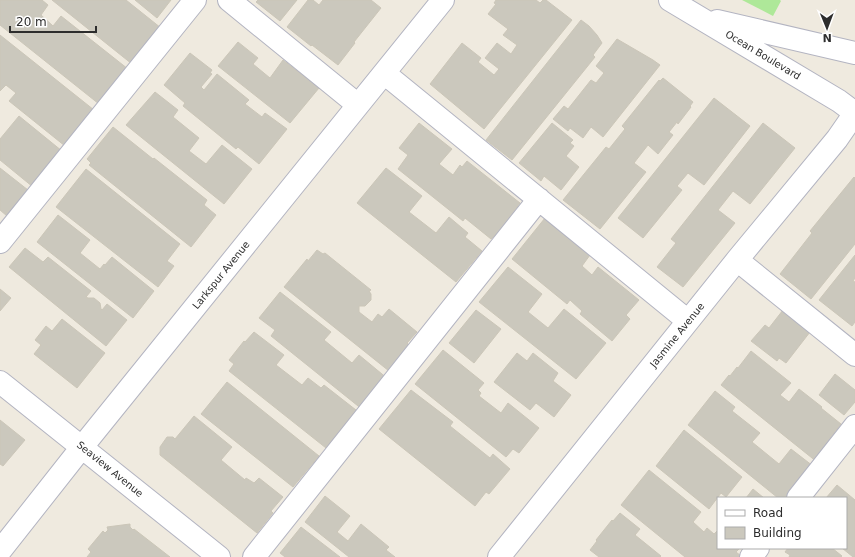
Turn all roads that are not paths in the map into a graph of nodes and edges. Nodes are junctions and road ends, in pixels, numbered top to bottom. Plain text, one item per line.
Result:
1 (195, 0) edge
2 (229, 0) edge
3 (443, 0) edge
4 (670, 0) edge
5 (697, 16) junction
6 (855, 53) edge
7 (384, 73) junction
8 (358, 105) junction
9 (855, 113) edge
10 (539, 199) junction
11 (0, 242) edge
12 (737, 260) junction
13 (688, 321) junction
14 (855, 355) edge
15 (0, 382) edge
16 (855, 426) edge
17 (82, 447) junction
18 (799, 497) edge
19 (757, 549) edge
20 (0, 551) edge
21 (219, 557) edge
22 (254, 557) edge
23 (499, 557) edge
24 (751, 557) edge

1 - 11 street
2 - 8 street
3 - 7 street, Larkspur Avenue
4 - 5 street, Ocean Boulevard
5 - 6 street
5 - 9 street, Ocean Boulevard
7 - 8 street, Larkspur Avenue
7 - 10 street
8 - 17 street, Larkspur Avenue
9 - 12 street, Jasmine Avenue
10 - 13 street
10 - 22 street
12 - 13 street, Jasmine Avenue
12 - 14 street
13 - 23 street, Jasmine Avenue
15 - 17 street, Seaview Avenue
16 - 18 street
17 - 20 street, Larkspur Avenue
17 - 21 street, Seaview Avenue
19 - 24 street

